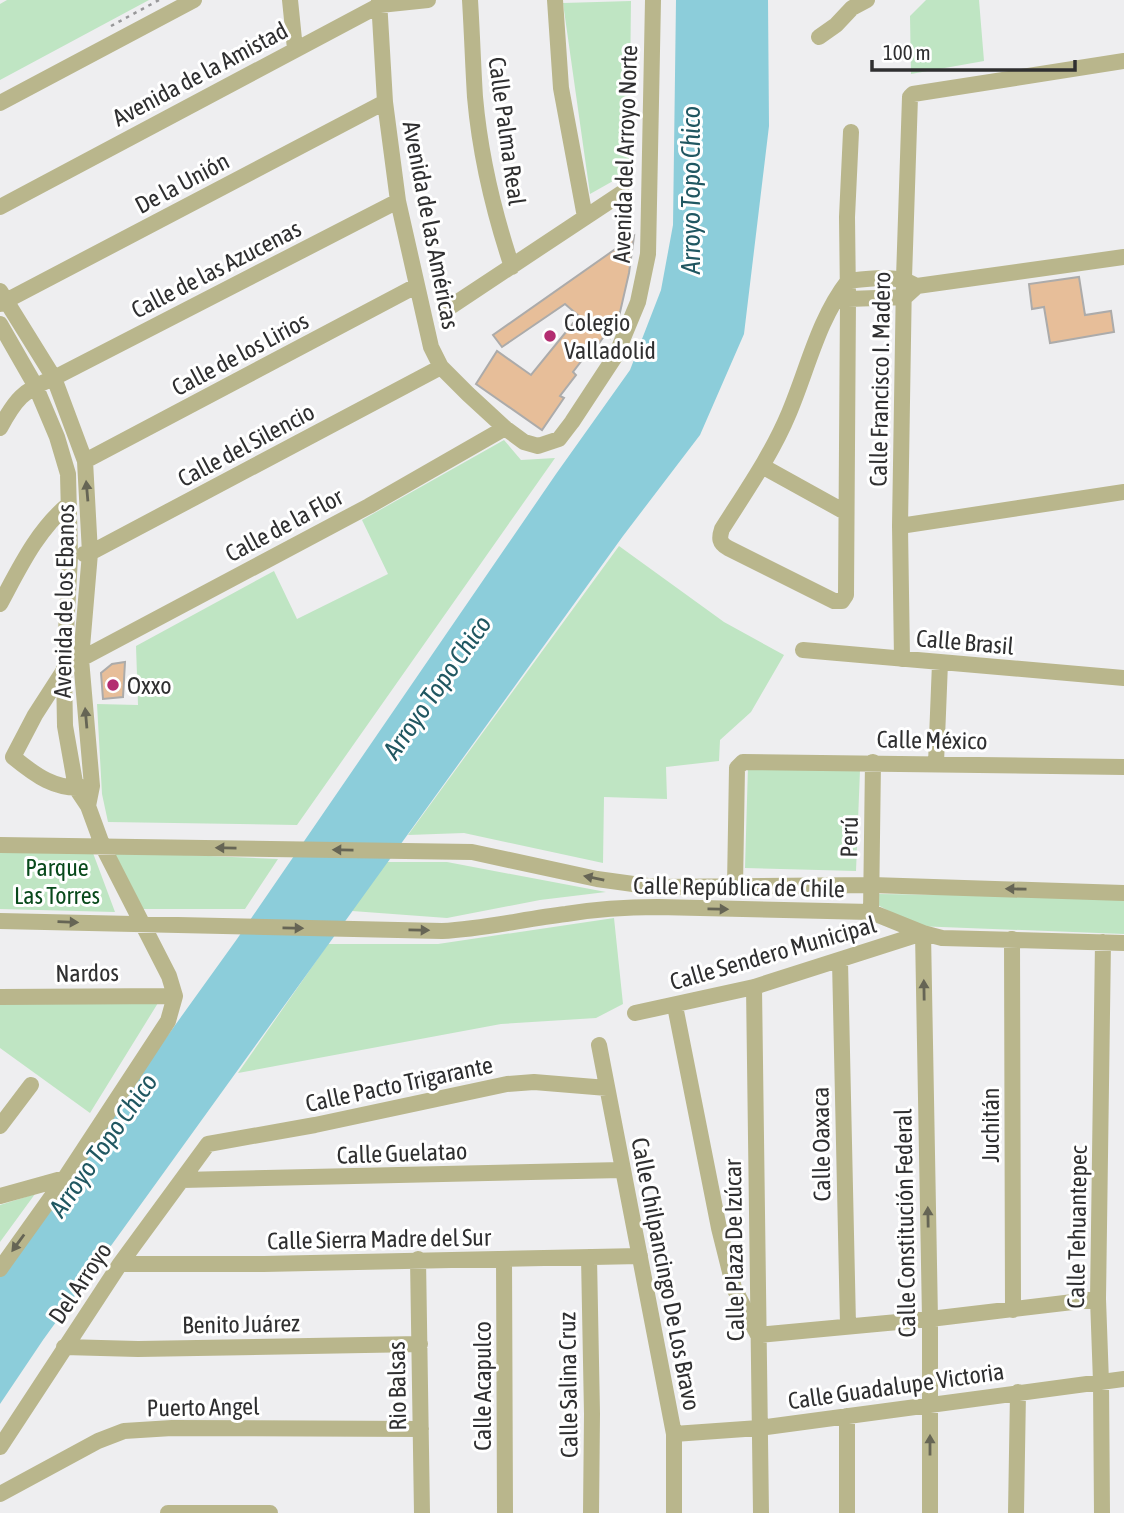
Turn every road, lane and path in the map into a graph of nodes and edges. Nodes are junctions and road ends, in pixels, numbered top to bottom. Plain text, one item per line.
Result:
1 (194, 0) edge
2 (289, 0) edge
3 (428, 0) edge
4 (470, 0) edge
5 (555, 0) edge
6 (653, 0) edge
7 (867, 0) edge
8 (379, 2) edge
9 (849, 4) edge
10 (819, 37) dead end
11 (295, 48) junction
12 (1124, 61) edge
13 (385, 102) junction
14 (0, 103) edge
15 (851, 132) dead end
16 (622, 193) dead end
17 (398, 201) junction
18 (0, 207) edge
19 (585, 217) junction
20 (1124, 257) edge
21 (512, 267) junction
22 (416, 286) junction
23 (908, 287) junction
24 (845, 291) junction
25 (2, 298) edge
26 (447, 309) dead end
27 (0, 324) edge
28 (441, 367) junction
29 (54, 379) junction
30 (35, 385) junction
31 (0, 428) edge
32 (505, 428) junction
33 (85, 461) junction
34 (762, 466) junction
35 (1124, 492) edge
36 (69, 504) junction
37 (845, 512) junction
38 (900, 526) junction
39 (90, 553) junction
40 (70, 556) junction
41 (0, 604) edge
42 (803, 650) dead end
43 (81, 659) junction
44 (902, 659) junction
45 (940, 663) junction
46 (64, 670) junction
47 (1124, 678) edge
48 (7, 757) edge
49 (873, 762) junction
50 (936, 763) junction
51 (1124, 766) edge
52 (84, 787) junction
53 (0, 845) edge
54 (103, 847) junction
55 (872, 885) junction
56 (735, 886) junction
57 (1124, 892) edge
58 (871, 912) junction
59 (0, 921) edge
60 (142, 924) junction
61 (923, 933) junction
62 (1012, 940) junction
63 (1103, 942) junction
64 (1124, 943) edge
65 (840, 961) junction
66 (754, 987) junction
67 (175, 996) junction
68 (0, 997) edge
69 (675, 1006) junction
70 (635, 1013) dead end
71 (599, 1045) dead end
72 (31, 1085) dead end
73 (607, 1088) junction
74 (0, 1126) edge
75 (204, 1149) joint
76 (622, 1170) junction
77 (65, 1178) junction
78 (183, 1181) junction
79 (0, 1196) edge
80 (640, 1256) junction
81 (589, 1257) junction
82 (418, 1259) junction
83 (504, 1259) junction
84 (120, 1264) junction
85 (0, 1269) edge
86 (1098, 1299) junction
87 (1013, 1310) junction
88 (930, 1319) junction
89 (848, 1325) junction
90 (758, 1335) junction
91 (420, 1344) junction
92 (64, 1347) junction
93 (1124, 1379) edge
94 (1101, 1382) junction
95 (1018, 1392) junction
96 (930, 1404) junction
97 (847, 1416) junction
98 (759, 1428) junction
99 (421, 1429) junction
100 (674, 1434) junction
101 (0, 1447) edge
102 (0, 1493) edge
103 (167, 1513) edge
104 (270, 1513) edge
105 (422, 1513) edge
106 (505, 1513) edge
107 (591, 1513) edge
108 (674, 1513) edge
109 (761, 1513) edge
110 (847, 1513) edge
111 (930, 1513) edge
112 (1016, 1513) edge
113 (1102, 1513) edge

1 - 14 street
2 - 11 street
3 - 8 street, Avenida de la Amistad
4 - 21 street, Calle Palma Real
5 - 19 street
6 - 32 street, Avenida del Arroyo Norte
7 - 9 street
8 - 11 street, Avenida de la Amistad
8 - 13 street, Avenida de las Américas
9 - 10 street
11 - 18 street, Avenida de la Amistad
12 - 23 street, Calle Francisco I. Madero
13 - 17 street, Avenida de las Américas
13 - 25 street, De la Unión
15 - 24 street
16 - 19 street
17 - 22 street, Avenida de las Américas
17 - 29 street, Calle de las Azucenas
19 - 21 street
20 - 23 street
21 - 26 street
22 - 28 street, Avenida de las Américas
22 - 33 street, Calle de los Lirios
23 - 24 street
23 - 38 street, Calle Francisco I. Madero
24 - 34 street
24 - 37 street
25 - 29 street, Avenida de los Ebanos
27 - 30 street
28 - 32 street, Avenida de las Américas
28 - 39 street, Calle del Silencio
29 - 30 street, Calle de las Azucenas
29 - 33 street, Avenida de los Ebanos
30 - 31 street
30 - 36 street
32 - 43 street, Calle de la Flor
39 -> 33 street, Avenida de los Ebanos
34 - 37 street
34 - 37 street
35 - 38 street
36 - 40 street
36 - 41 street
38 - 44 street, Calle Francisco I. Madero
39 - 40 street, Calle del Silencio
39 - 43 street, Avenida de los Ebanos
40 - 46 street
42 - 44 street, Calle Brasil
43 - 46 street
52 -> 43 street, Avenida de los Ebanos
44 - 45 street, Calle Brasil
45 - 47 street, Calle Brasil
45 - 50 street
46 - 48 street
46 - 52 street
48 - 52 street
49 - 50 street, Calle México
49 - 55 street, Perú
49 - 56 street, Calle México
50 - 51 street, Calle México
52 - 54 street
53 - 54 street, Calle República de Chile
56 -> 54 street, Calle República de Chile
54 - 60 street
55 - 56 street, Calle República de Chile
57 -> 55 street, Calle República de Chile
55 - 58 street, Perú
60 -> 58 street, Calle República de Chile
58 - 61 street, Calle República de Chile
59 -> 60 street, Calle República de Chile
60 - 67 street
61 - 62 street, Calle República de Chile
61 - 65 street, Calle Sendero Municipal
88 -> 61 street, Calle Constitución Federal
62 - 63 street, Calle República de Chile
62 - 87 street, Juchitán
63 - 64 street, Calle República de Chile
63 - 86 street, Calle Tehuantepec
65 - 66 street, Calle Sendero Municipal
65 - 89 street, Calle Oaxaca
66 - 69 street, Calle Sendero Municipal
66 - 90 street, Calle Plaza De Izúcar
67 - 68 street, Nardos
67 - 77 street
69 - 70 street, Calle Sendero Municipal
69 - 90 street
71 - 73 street, Calle Chilpancingo De Los Bravo
72 - 74 street
73 - 75 street, Calle Pacto Trigarante
73 - 76 street, Calle Chilpancingo De Los Bravo
75 - 78 street, Del Arroyo
76 - 78 street, Calle Guelatao
76 - 80 street, Calle Chilpancingo De Los Bravo
77 - 79 street
77 -> 85 street
78 - 84 street, Del Arroyo
80 - 81 street, Calle Sierra Madre del Sur
80 - 100 street, Calle Chilpancingo De Los Bravo
81 - 83 street, Calle Sierra Madre del Sur
81 - 107 street, Calle Salina Cruz
82 - 83 street, Calle Sierra Madre del Sur
82 - 84 street, Calle Sierra Madre del Sur
82 - 91 street, Rio Balsas
83 - 106 street, Calle Acapulco
84 - 92 street, Del Arroyo
86 - 87 street
86 - 94 street, Calle Tehuantepec
87 - 88 street
88 - 89 street
88 - 96 street, Calle Constitución Federal
89 - 90 street
90 - 98 street, Calle Plaza De Izúcar
91 - 92 street, Benito Juárez
91 - 99 street, Rio Balsas
92 - 101 street, Del Arroyo
93 - 94 street, Calle Guadalupe Victoria
94 - 95 street, Calle Guadalupe Victoria
94 - 113 street, Calle Tehuantepec
95 - 96 street, Calle Guadalupe Victoria
95 - 112 street
96 - 97 street, Calle Guadalupe Victoria
111 -> 96 street, Calle Constitución Federal
97 - 98 street, Calle Guadalupe Victoria
97 - 110 street
98 - 100 street, Calle Guadalupe Victoria
98 - 109 street, Calle Plaza De Izúcar
99 - 102 street, Puerto Angel
99 - 105 street, Rio Balsas
100 - 108 street, Calle Chilpancingo De Los Bravo
103 - 104 street

